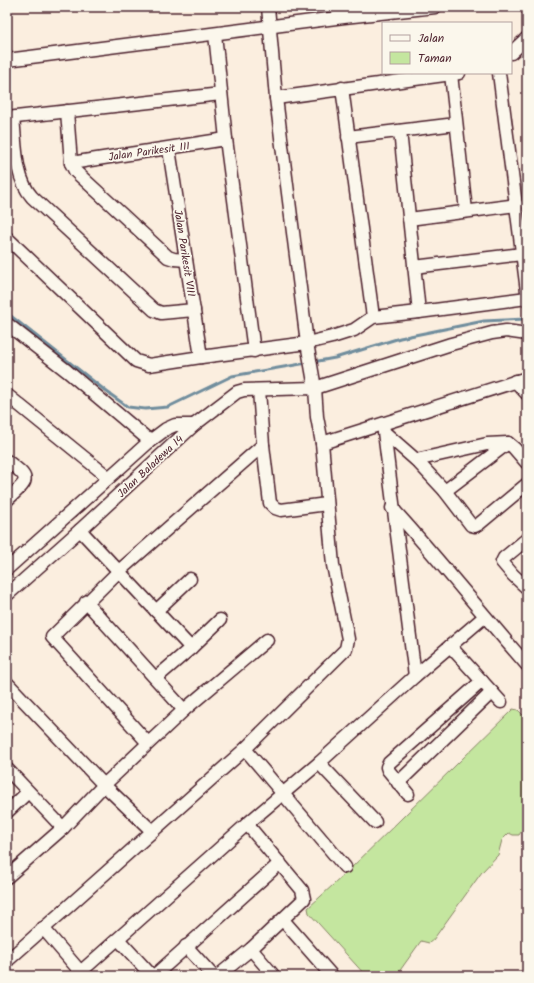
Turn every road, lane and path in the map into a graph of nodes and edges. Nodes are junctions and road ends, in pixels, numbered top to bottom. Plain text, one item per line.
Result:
1 (268, 7) edge
2 (436, 7) edge
3 (271, 26) junction
4 (215, 34) junction
5 (527, 38) edge
6 (512, 52) edge
7 (7, 60) edge
8 (447, 74) edge
9 (455, 74) edge
10 (499, 74) edge
11 (342, 88) junction
12 (221, 94) junction
13 (276, 98) junction
14 (67, 111) junction
15 (10, 118) edge
16 (456, 124) junction
17 (400, 130) junction
18 (348, 137) junction
19 (226, 140) junction
20 (169, 149) junction
21 (71, 163) junction
22 (517, 205) junction
23 (466, 211) junction
24 (409, 219) junction
25 (7, 238) edge
26 (522, 254) junction
27 (186, 260) junction
28 (414, 267) junction
29 (527, 291) edge
30 (527, 298) edge
31 (194, 310) junction
32 (419, 312) junction
33 (373, 317) junction
34 (7, 324) edge
35 (527, 334) edge
36 (307, 343) junction
37 (254, 351) junction
38 (201, 356) junction
39 (521, 379) edge
40 (315, 388) junction
41 (259, 390) junction
42 (527, 394) edge
43 (7, 395) edge
44 (194, 425) junction
45 (383, 428) junction
46 (150, 441) junction
47 (322, 443) junction
48 (508, 443) junction
49 (263, 445) junction
50 (416, 460) junction
51 (7, 461) edge
52 (527, 463) edge
53 (108, 477) junction
54 (527, 484) edge
55 (445, 491) junction
56 (7, 500) edge
57 (327, 504) junction
58 (392, 508) junction
59 (80, 530) junction
60 (527, 539) edge
61 (7, 568) edge
62 (119, 571) junction
63 (190, 579) dead end
64 (527, 588) edge
65 (8, 591) edge
66 (86, 602) junction
67 (156, 611) junction
68 (484, 617) junction
69 (220, 620) dead end
70 (267, 640) dead end
71 (450, 646) junction
72 (191, 648) junction
73 (527, 665) edge
74 (415, 676) junction
75 (156, 678) junction
76 (482, 681) junction
77 (7, 683) edge
78 (492, 692) junction
79 (501, 702) dead end
80 (184, 710) junction
81 (148, 743) junction
82 (244, 749) junction
83 (319, 763) junction
84 (7, 769) edge
85 (398, 783) junction
86 (104, 785) junction
87 (28, 792) junction
88 (283, 793) junction
89 (408, 794) dead end
90 (7, 812) edge
91 (375, 822) dead end
92 (247, 824) junction
93 (63, 828) junction
94 (152, 831) junction
95 (280, 863) junction
96 (345, 867) dead end
97 (7, 877) edge
98 (283, 920) junction
99 (44, 928) junction
100 (118, 939) junction
101 (186, 946) junction
102 (251, 949) junction
103 (7, 961) edge
104 (80, 975) edge
105 (153, 976) edge
106 (213, 976) edge
107 (218, 976) edge
108 (274, 976) edge
109 (332, 976) edge

1 - 3 street
2 - 3 street
3 - 4 street
3 - 13 street
4 - 7 street
4 - 12 street
5 - 6 street
8 - 11 street
9 - 16 street
10 - 22 street
11 - 13 street
11 - 18 street
12 - 14 street
12 - 19 street
13 - 36 street
14 - 15 street
14 - 21 street
15 - 31 street
16 - 17 street
16 - 23 street
17 - 18 street
17 - 24 street
18 - 33 street
19 - 20 street, Jalan Parikesit III
19 - 37 street
20 - 21 street, Jalan Parikesit III
20 - 27 street, Jalan Parikesit VIII
21 - 27 street
22 - 23 street
22 - 26 street
23 - 24 street
24 - 28 street
25 - 38 street
26 - 28 street
26 - 29 street
27 - 31 street, Jalan Parikesit VIII
28 - 32 street
30 - 32 street
31 - 38 street, Jalan Parikesit VIII
32 - 33 street
33 - 36 street
34 - 46 street
35 - 40 street, Jalan Baladewa 14
36 - 37 street
36 - 40 street
37 - 38 street
39 - 42 street
39 - 45 street
40 - 41 street, Jalan Baladewa 14
40 - 47 street
41 - 44 street, Jalan Baladewa 14
41 - 49 street
43 - 53 street
44 - 46 street
44 - 59 street, Jalan Baladewa 14
45 - 47 street
45 - 50 street
45 - 58 street
46 - 53 street
47 - 57 street
48 - 50 street
48 - 52 street
48 - 55 street
49 - 57 street
49 - 62 street
50 - 55 street
51 - 56 street
53 - 61 street
54 - 55 street
57 - 82 street
58 - 68 street
58 - 74 street
59 - 62 street
59 - 65 street, Jalan Baladewa 14
60 - 64 street
62 - 66 street
62 - 67 street
63 - 67 street
66 - 75 street
66 - 81 street
67 - 72 street
68 - 71 street
68 - 73 street
69 - 72 street
70 - 80 street
71 - 74 street
71 - 76 street
72 - 75 street
74 - 83 street
75 - 80 street
76 - 78 street
76 - 85 street
77 - 86 street
78 - 79 street
78 - 85 street
80 - 81 street
81 - 86 street
82 - 88 street
82 - 94 street
83 - 88 street
83 - 91 street
84 - 87 street
85 - 89 street
86 - 93 street
86 - 94 street
87 - 90 street
87 - 93 street
88 - 92 street
88 - 96 street
92 - 95 street
92 - 100 street
93 - 97 street
94 - 99 street
95 - 98 street
95 - 101 street
98 - 102 street
98 - 109 street
99 - 103 street
99 - 104 street
100 - 104 street
100 - 105 street
101 - 105 street
101 - 106 street
102 - 107 street
102 - 108 street

